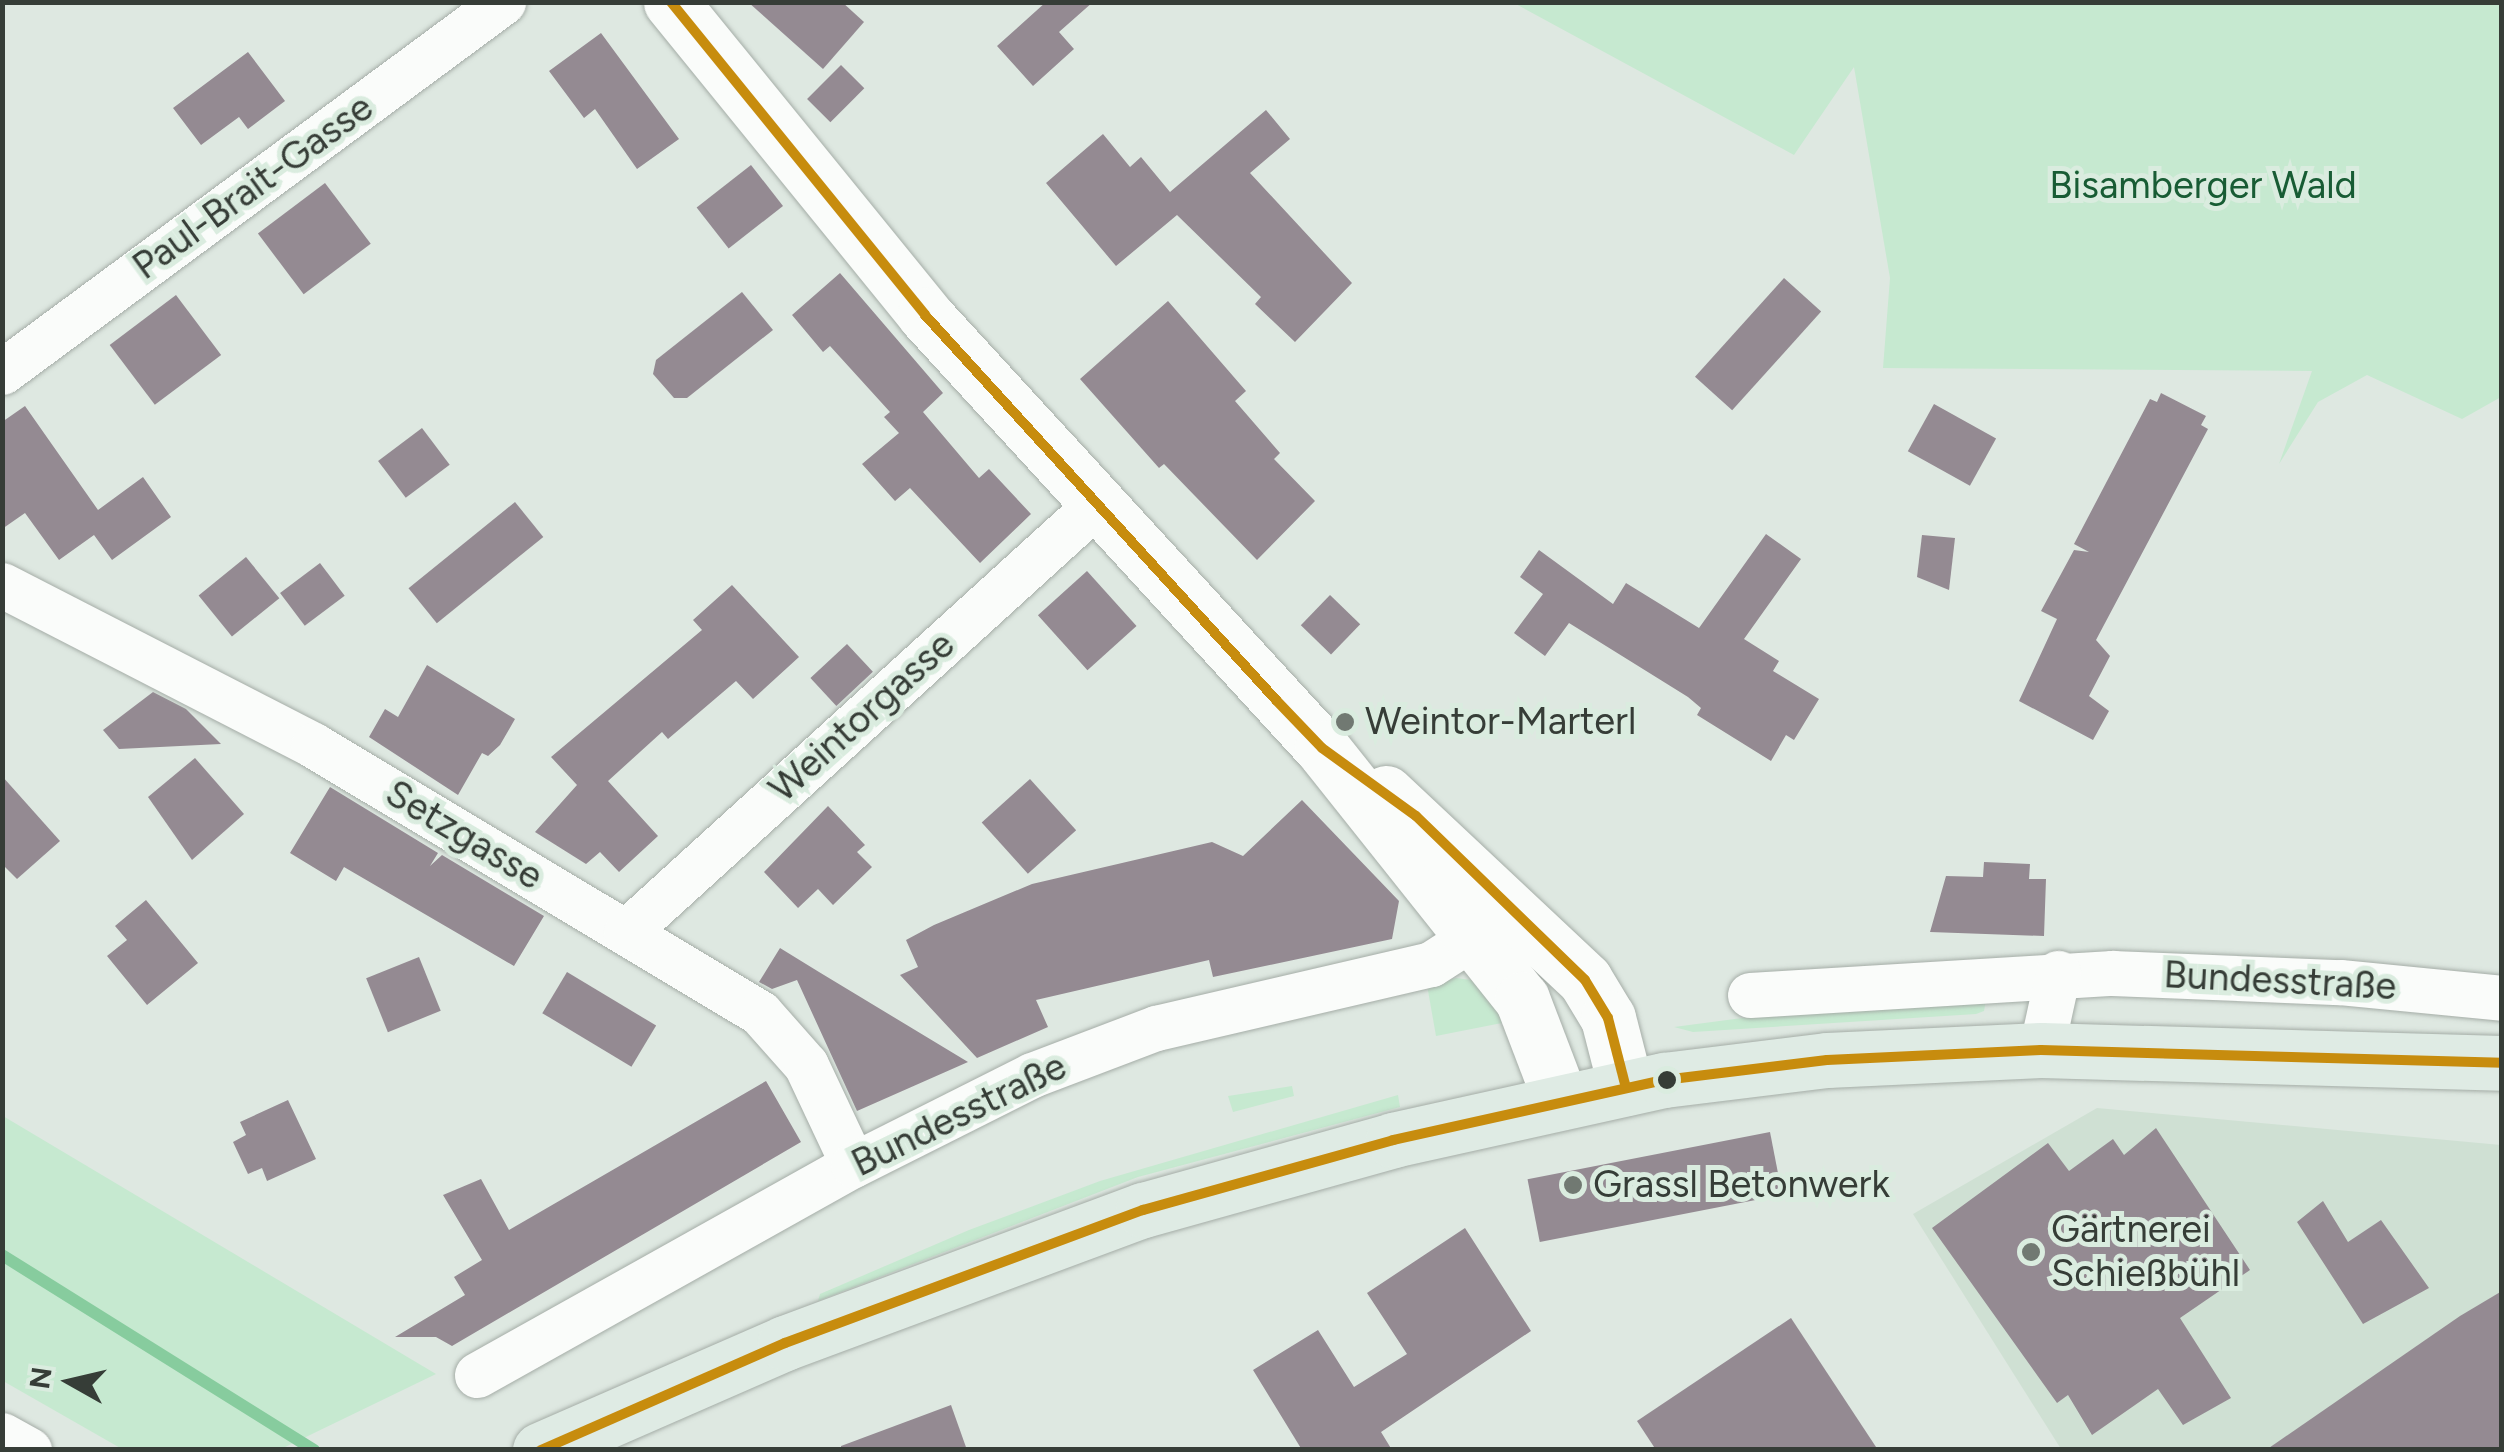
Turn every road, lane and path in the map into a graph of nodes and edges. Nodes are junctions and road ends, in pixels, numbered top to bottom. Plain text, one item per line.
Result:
1 (504, 2) edge
2 (671, 2) edge
3 (2, 372) edge
4 (1098, 503) junction
5 (2, 584) edge
6 (1322, 748) junction
7 (626, 932) junction
8 (1473, 937) junction
9 (2058, 973) junction
10 (1750, 995) dead end
11 (2502, 998) edge
12 (2041, 1050) junction
13 (2502, 1062) edge
14 (1626, 1088) junction
15 (1561, 1102) junction
16 (854, 1165) junction
17 (477, 1375) dead end
18 (2, 1435) edge
19 (29, 1450) edge
20 (540, 1450) edge

1 - 3 street, Paul-Brait-Gasse
2 - 4 main road
4 - 6 main road
4 - 7 street, Weintorgasse
5 - 7 street, Setzgasse
6 - 8 main road
6 - 14 main road
7 - 16 street, Setzgasse
8 - 15 main road
8 - 16 street, Bundesstraße
9 - 10 street, Bundesstraße
9 - 11 street, Bundesstraße
9 - 12 street
12 - 13 main road
12 - 14 main road
14 - 15 main road
15 - 20 main road
16 - 17 street, Bundesstraße
18 - 19 street

